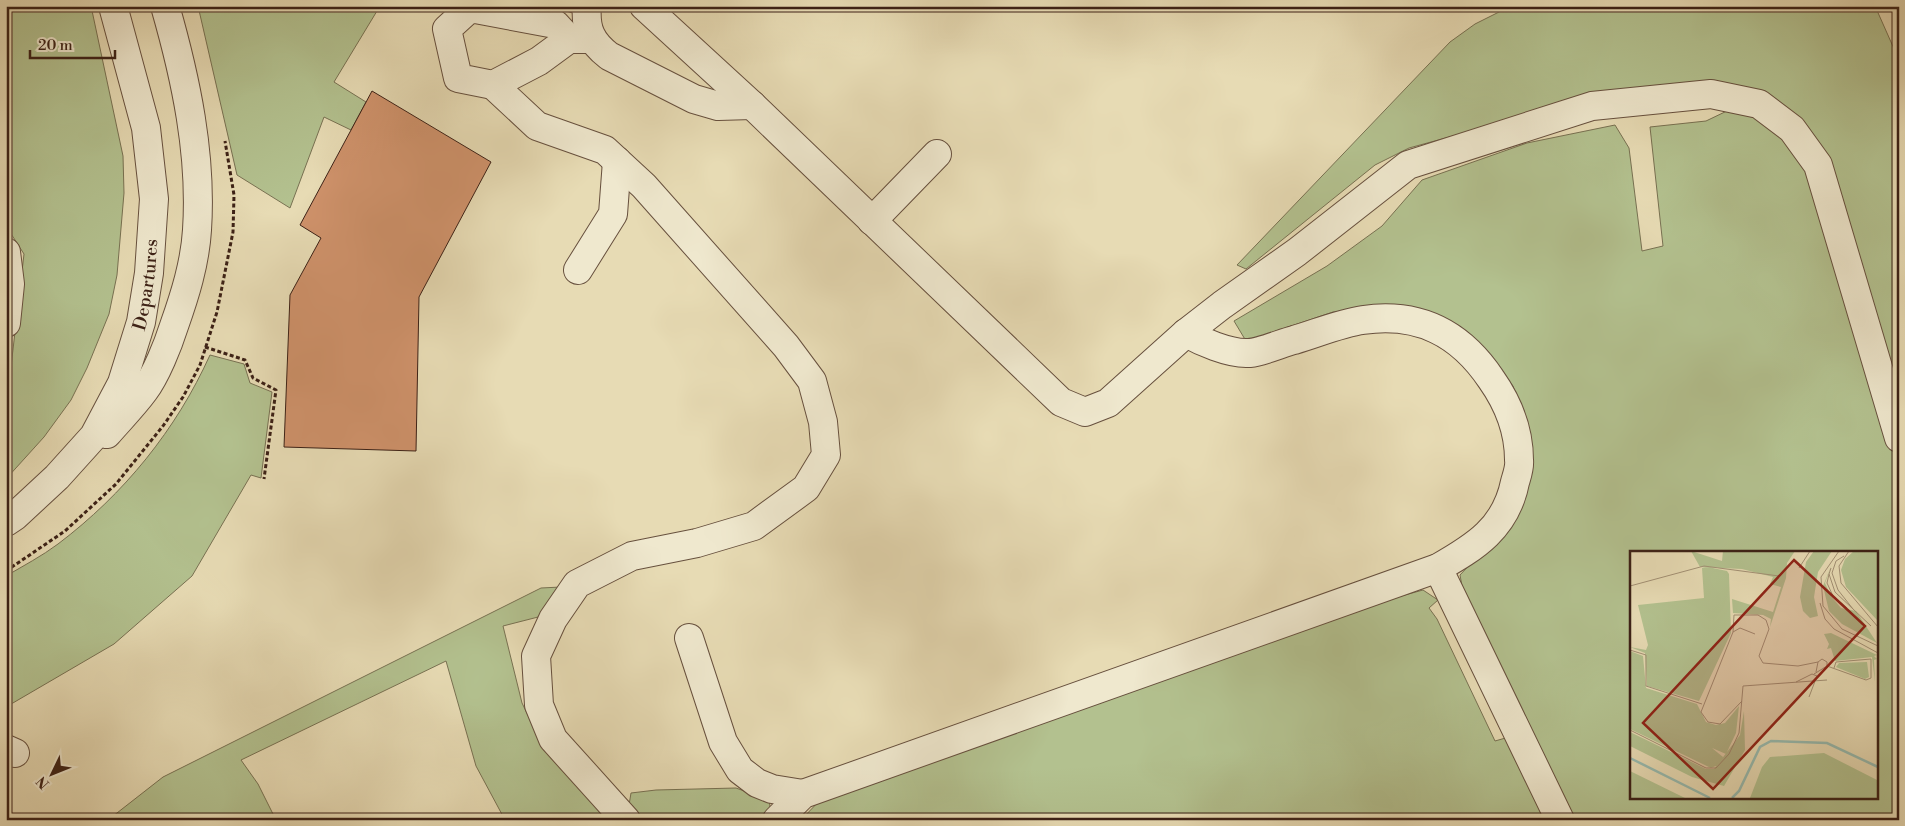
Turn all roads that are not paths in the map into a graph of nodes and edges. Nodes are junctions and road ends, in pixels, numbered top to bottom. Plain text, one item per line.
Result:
1 (113, 6) edge
2 (165, 6) edge
3 (587, 6) edge
4 (644, 6) edge
5 (469, 7) edge
6 (580, 39) junction
7 (493, 85) junction
8 (752, 105) junction
9 (936, 154) dead end
10 (617, 161) junction
11 (659, 202) junction
12 (613, 214) junction
13 (872, 221) junction
14 (6, 252) edge
15 (578, 270) dead end
16 (6, 323) edge
17 (1186, 334) junction
18 (1899, 438) edge
19 (57, 477) junction
20 (6, 522) edge
21 (1438, 568) junction
22 (689, 638) dead end
23 (803, 794) junction
24 (626, 820) edge
25 (777, 820) edge
26 (1560, 820) edge

1 - 19 street, Departures
2 - 19 street
3 - 6 street
4 - 8 street
5 - 6 street
5 - 7 street
6 - 7 street
6 - 8 street
7 - 10 street
8 - 13 street
9 - 13 street
10 - 11 street
10 - 12 street
11 - 12 street
11 - 24 street
12 - 15 street
13 - 17 street
14 - 16 street
17 - 18 street
17 - 21 street
19 - 20 street, Departures
21 - 23 street
21 - 26 street
22 - 23 street
23 - 25 street

